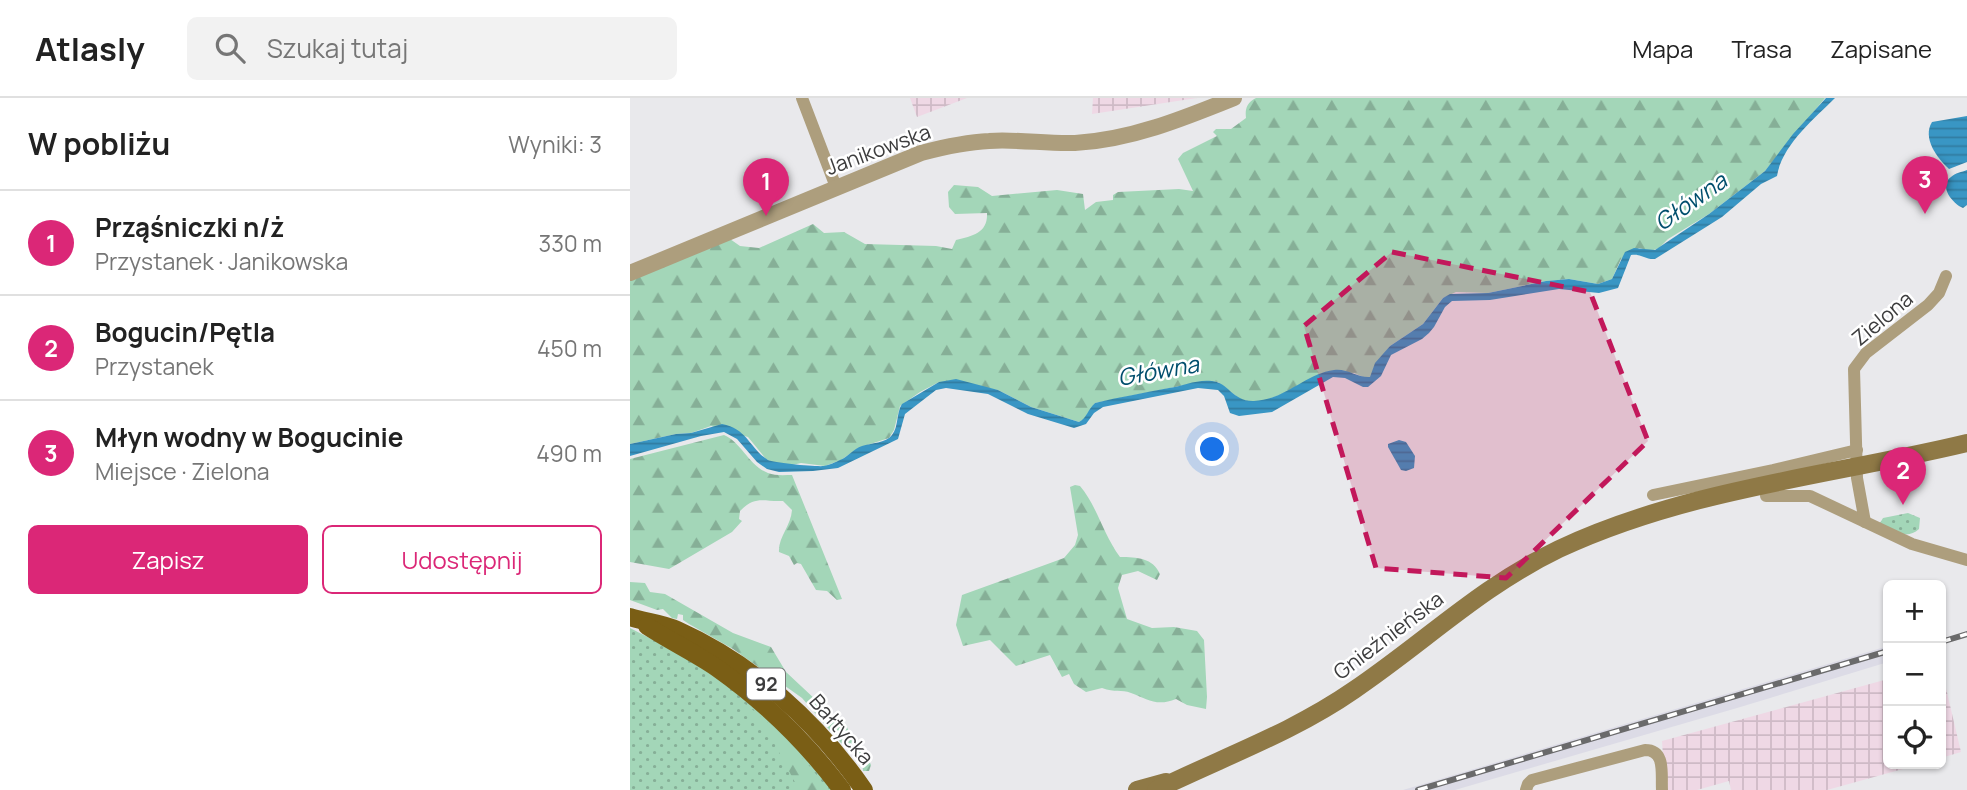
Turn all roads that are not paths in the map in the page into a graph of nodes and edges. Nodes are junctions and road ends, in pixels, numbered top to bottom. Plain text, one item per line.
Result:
1 (802, 98) edge
2 (1234, 98) edge
3 (836, 187) junction
4 (630, 273) edge
5 (1946, 276) dead end
6 (1967, 443) edge
7 (1967, 454) edge
8 (1857, 465) junction
9 (1653, 495) dead end
10 (1766, 496) junction
11 (1865, 522) junction
12 (1619, 525) junction
13 (1967, 560) edge
14 (634, 618) edge
15 (1183, 777) junction
16 (842, 790) edge
17 (864, 790) edge
18 (1137, 790) edge
19 (1156, 790) edge
20 (1526, 790) edge
21 (1662, 790) edge

1 - 3 street
2 - 3 street, Janikowska
3 - 4 street, Janikowska
5 - 8 street, Zielona
6 - 8 main road, Gnieźnieńska
7 - 8 main road, Gnieźnieńska
8 - 9 street
8 - 10 main road, Gnieźnieńska
8 - 11 street
8 - 12 main road, Gnieźnieńska
10 - 11 street
10 - 12 main road, Gnieźnieńska
11 - 13 street
12 - 15 main road, Gnieźnieńska
14 - 16 main road, Bałtycka / 92
14 - 17 main road, Bałtycka / 92
15 - 18 main road, Gnieźnieńska
15 - 19 main road, Gnieźnieńska
20 - 21 street

